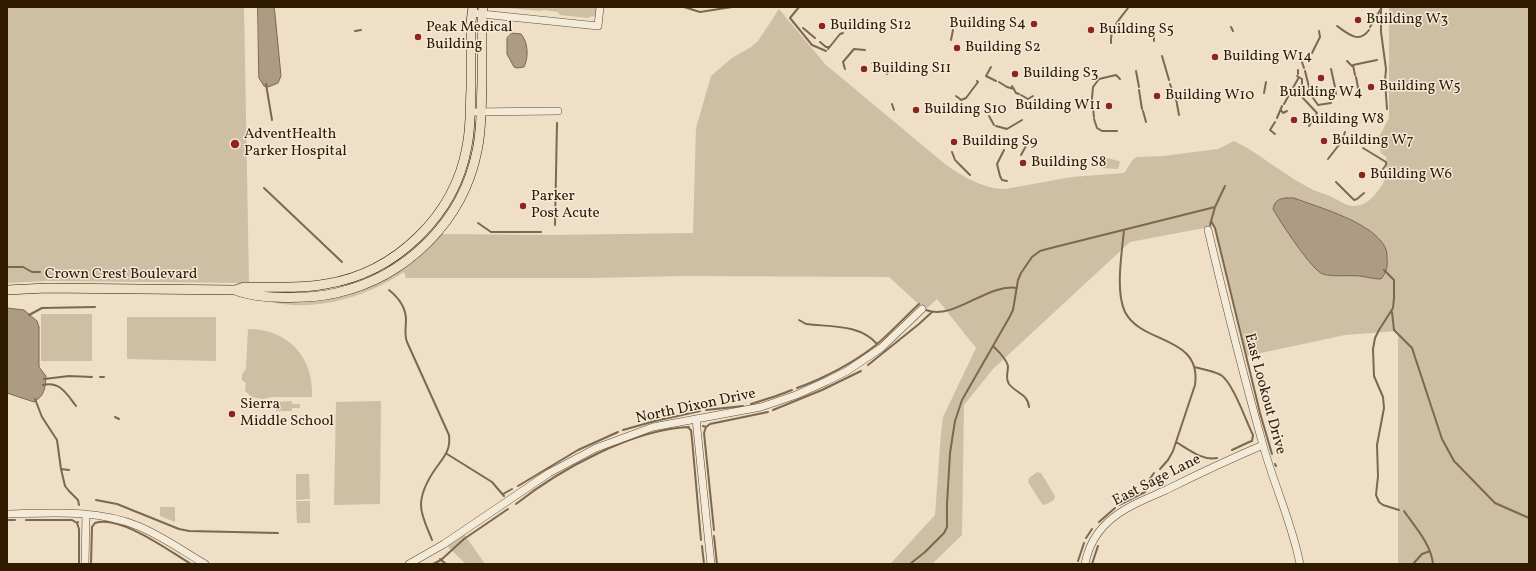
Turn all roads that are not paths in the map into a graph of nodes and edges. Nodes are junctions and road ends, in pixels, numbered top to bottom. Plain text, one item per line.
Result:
1 (600, 7) edge
2 (472, 10) edge
3 (483, 10) edge
4 (558, 111) dead end
5 (470, 112) junction
6 (481, 112) junction
7 (1208, 230) dead end
8 (7, 285) edge
9 (34, 289) junction
10 (7, 290) edge
11 (235, 290) junction
12 (7, 295) edge
13 (922, 309) dead end
14 (696, 419) junction
15 (1263, 445) junction
16 (7, 514) edge
17 (86, 514) junction
18 (86, 564) edge
19 (205, 564) edge
20 (409, 564) edge
21 (711, 564) edge
22 (1085, 564) edge
23 (1300, 564) edge

1 - 3 street
2 - 3 street
2 - 5 main road, Crown Crest Boulevard
3 - 6 main road, Crown Crest Boulevard
4 - 6 street
5 - 6 street
5 - 11 main road, Crown Crest Boulevard
6 - 11 main road, Crown Crest Boulevard
7 - 15 street, East Lookout Drive
8 - 9 main road
9 - 10 main road, Crown Crest Boulevard
9 - 11 main road, Crown Crest Boulevard
9 - 12 main road
13 - 14 street, North Dixon Drive
14 - 20 street, North Dixon Drive
14 - 21 street
15 - 22 street, East Sage Lane
15 - 23 street, East Lookout Drive
16 - 17 street
17 - 18 street
17 - 19 street

